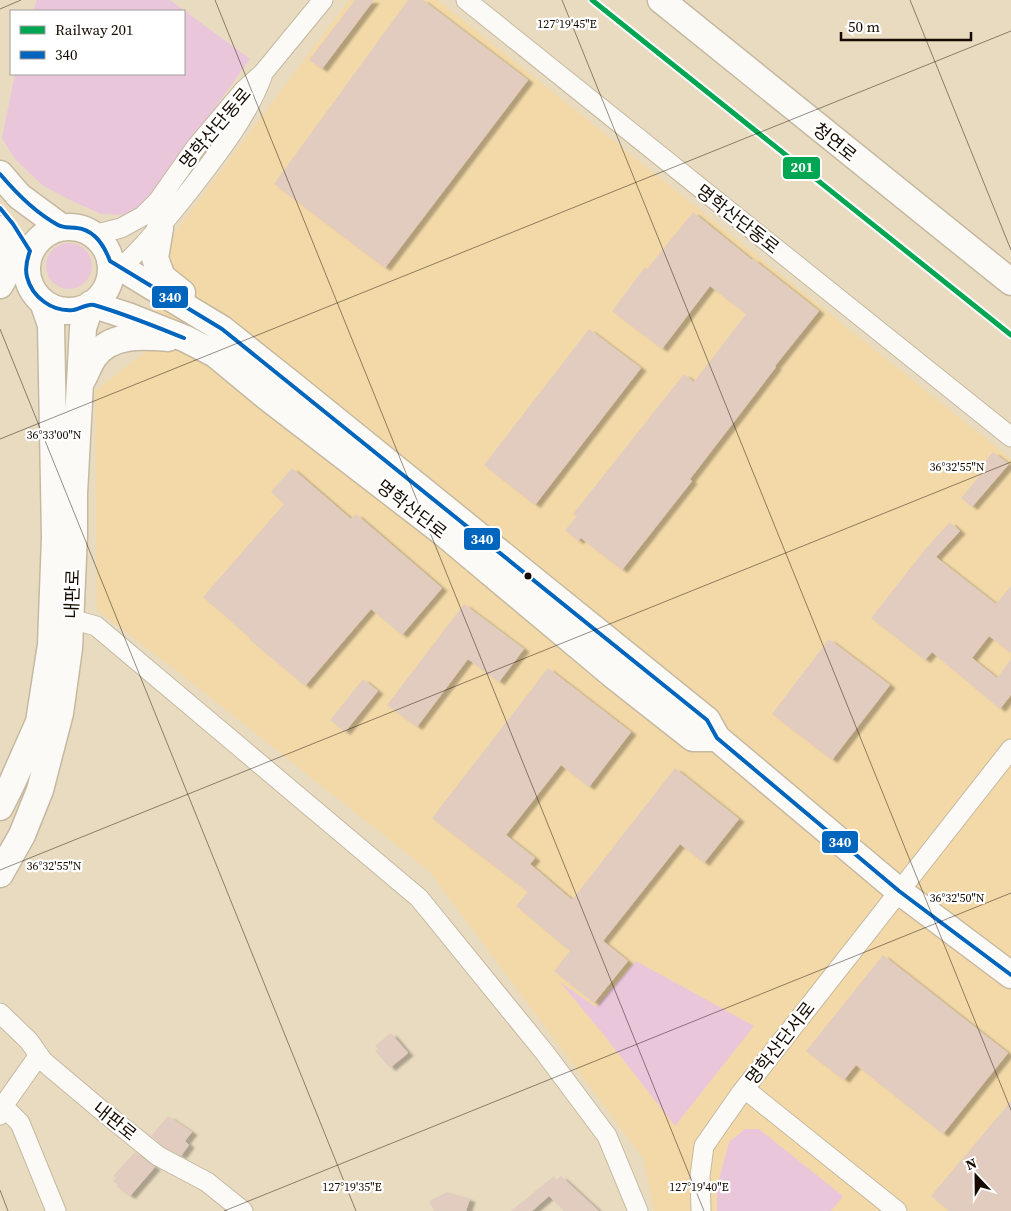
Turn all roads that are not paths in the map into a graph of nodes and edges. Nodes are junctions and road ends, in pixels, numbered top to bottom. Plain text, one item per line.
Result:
1 (323, 0) edge
2 (466, 0) edge
3 (661, 0) edge
4 (263, 73) junction
5 (0, 174) edge
6 (0, 208) edge
7 (60, 227) junction
8 (160, 228) junction
9 (0, 229) edge
10 (94, 235) junction
11 (30, 251) junction
12 (114, 268) junction
13 (1011, 282) edge
14 (0, 285) edge
15 (0, 289) edge
16 (38, 297) junction
17 (91, 304) junction
18 (219, 328) junction
19 (186, 339) junction
20 (80, 384) junction
21 (1011, 438) edge
22 (71, 619) junction
23 (717, 738) junction
24 (1011, 749) edge
25 (0, 807) edge
26 (0, 874) edge
27 (899, 891) junction
28 (1011, 975) edge
29 (0, 1013) edge
30 (39, 1056) junction
31 (745, 1088) junction
32 (2, 1111) edge
33 (56, 1211) edge
34 (243, 1211) edge
35 (638, 1211) edge
36 (701, 1211) edge
37 (897, 1211) edge

1 - 4 street, 명학산단동로
2 - 21 street, 명학산단동로
3 - 13 street, 청연로
4 - 8 street
4 - 10 street, 명학산단동로
5 - 7 street
6 - 11 street
7 - 10 street
7 - 11 street
8 - 12 street
8 - 18 street
9 - 14 street
10 - 12 street
11 - 16 street
12 - 17 street
12 - 18 street, 명학산단로
15 - 16 street
16 - 17 street
16 - 25 street, 내판로
17 - 19 street, 명학산단로
17 - 20 street, 내판로
18 - 23 street, 명학산단로
19 - 20 street
19 - 23 street, 명학산단로
20 - 22 street, 내판로
22 - 26 street, 내판로
22 - 35 street
23 - 27 street, 명학산단로
24 - 27 street, 명학산단서로
27 - 28 street, 명학산단로
27 - 31 street, 명학산단서로
29 - 30 street, 내판로
30 - 32 street
30 - 34 street, 내판로
31 - 36 street, 명학산단서로
31 - 37 street
32 - 33 street

